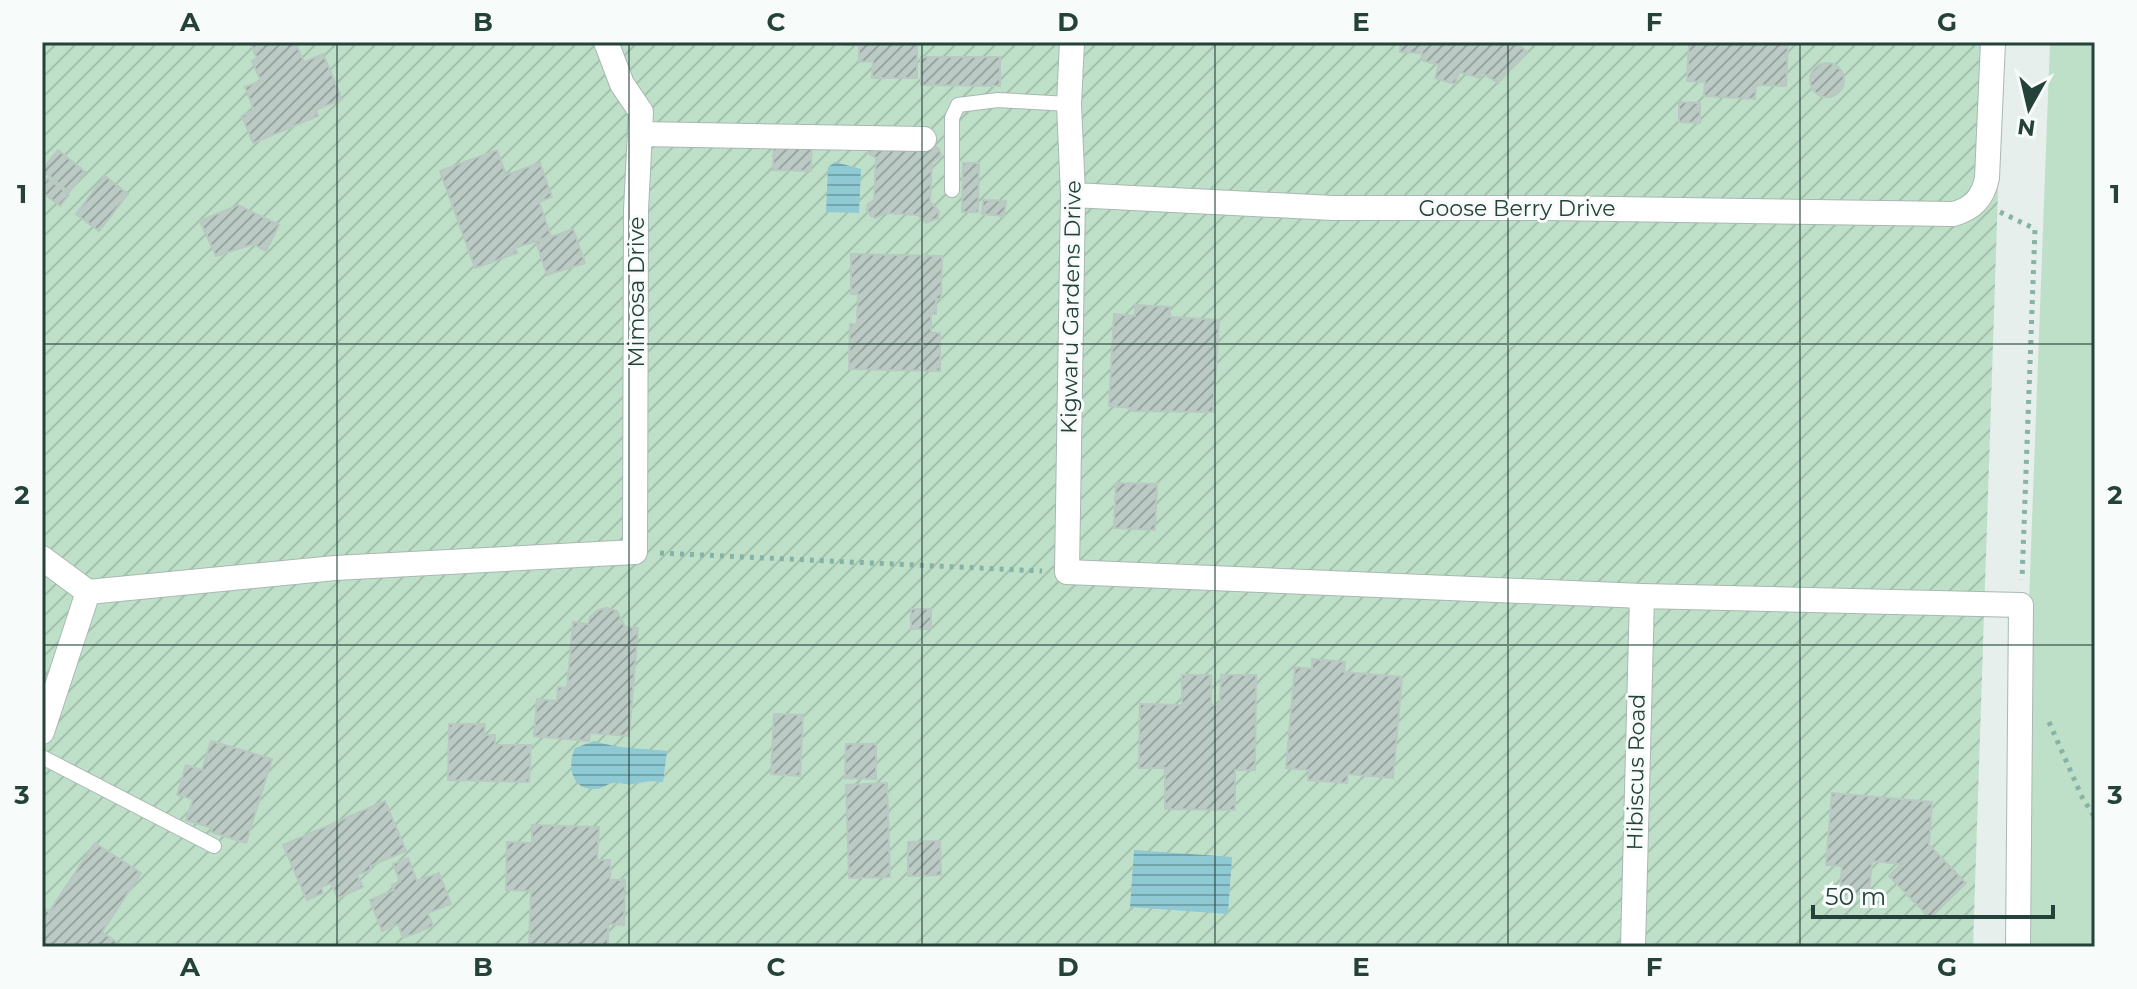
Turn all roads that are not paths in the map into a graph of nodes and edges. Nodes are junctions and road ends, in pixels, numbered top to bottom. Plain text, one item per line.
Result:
1 (606, 42) edge
2 (1072, 42) edge
3 (1993, 42) edge
4 (1069, 104) junction
5 (640, 134) junction
6 (924, 139) dead end
7 (952, 190) dead end
8 (1073, 195) junction
9 (42, 558) edge
10 (88, 592) junction
11 (1642, 596) junction
12 (42, 732) edge
13 (42, 757) edge
14 (214, 846) dead end
15 (1633, 947) edge
16 (2018, 947) edge

1 - 5 street, Mimosa Drive
2 - 4 street, Kigwaru Gardens Drive
3 - 8 street, Goose Berry Drive
4 - 7 lane
4 - 8 street, Kigwaru Gardens Drive
5 - 6 street
5 - 10 street, Mimosa Drive
8 - 11 street, Kigwaru Gardens Drive
9 - 10 street
10 - 12 street
11 - 15 street, Hibiscus Road
11 - 16 street
13 - 14 lane

